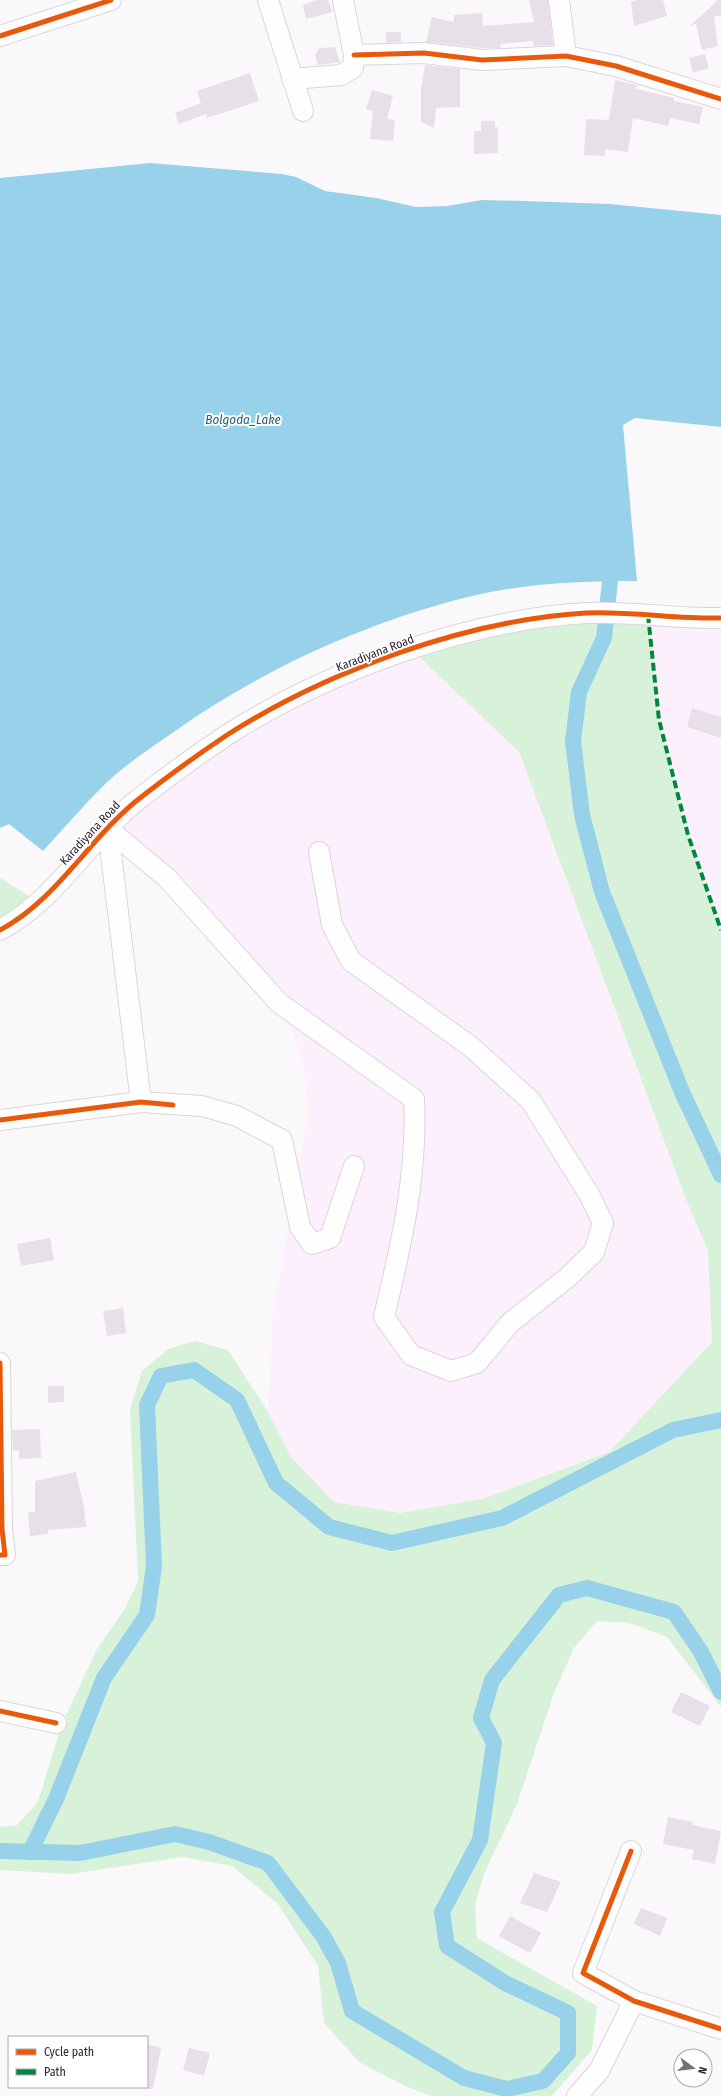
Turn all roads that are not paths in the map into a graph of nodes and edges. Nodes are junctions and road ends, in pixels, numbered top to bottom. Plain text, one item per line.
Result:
1 (111, 0) edge
2 (268, 0) edge
3 (343, 0) edge
4 (559, 0) edge
5 (0, 36) edge
6 (354, 55) junction
7 (566, 56) junction
8 (292, 79) junction
9 (721, 99) edge
10 (303, 111) dead end
11 (721, 618) edge
12 (108, 830) junction
13 (319, 852) dead end
14 (0, 930) edge
15 (140, 1102) junction
16 (0, 1120) edge
17 (354, 1166) dead end
18 (0, 1363) edge
19 (0, 1555) edge
20 (0, 1711) edge
21 (56, 1723) dead end
22 (631, 1851) dead end
23 (634, 2001) junction
24 (721, 2029) edge
25 (577, 2096) edge

1 - 5 street
2 - 8 street
3 - 6 street
4 - 7 street
6 - 7 street
6 - 8 street
7 - 9 street
8 - 10 street
11 - 12 street, Karadiyana Road
12 - 13 street
12 - 14 street, Karadiyana Road
12 - 15 street
15 - 16 street
15 - 17 street
18 - 19 street
20 - 21 street
22 - 23 street
23 - 24 street
23 - 25 street

